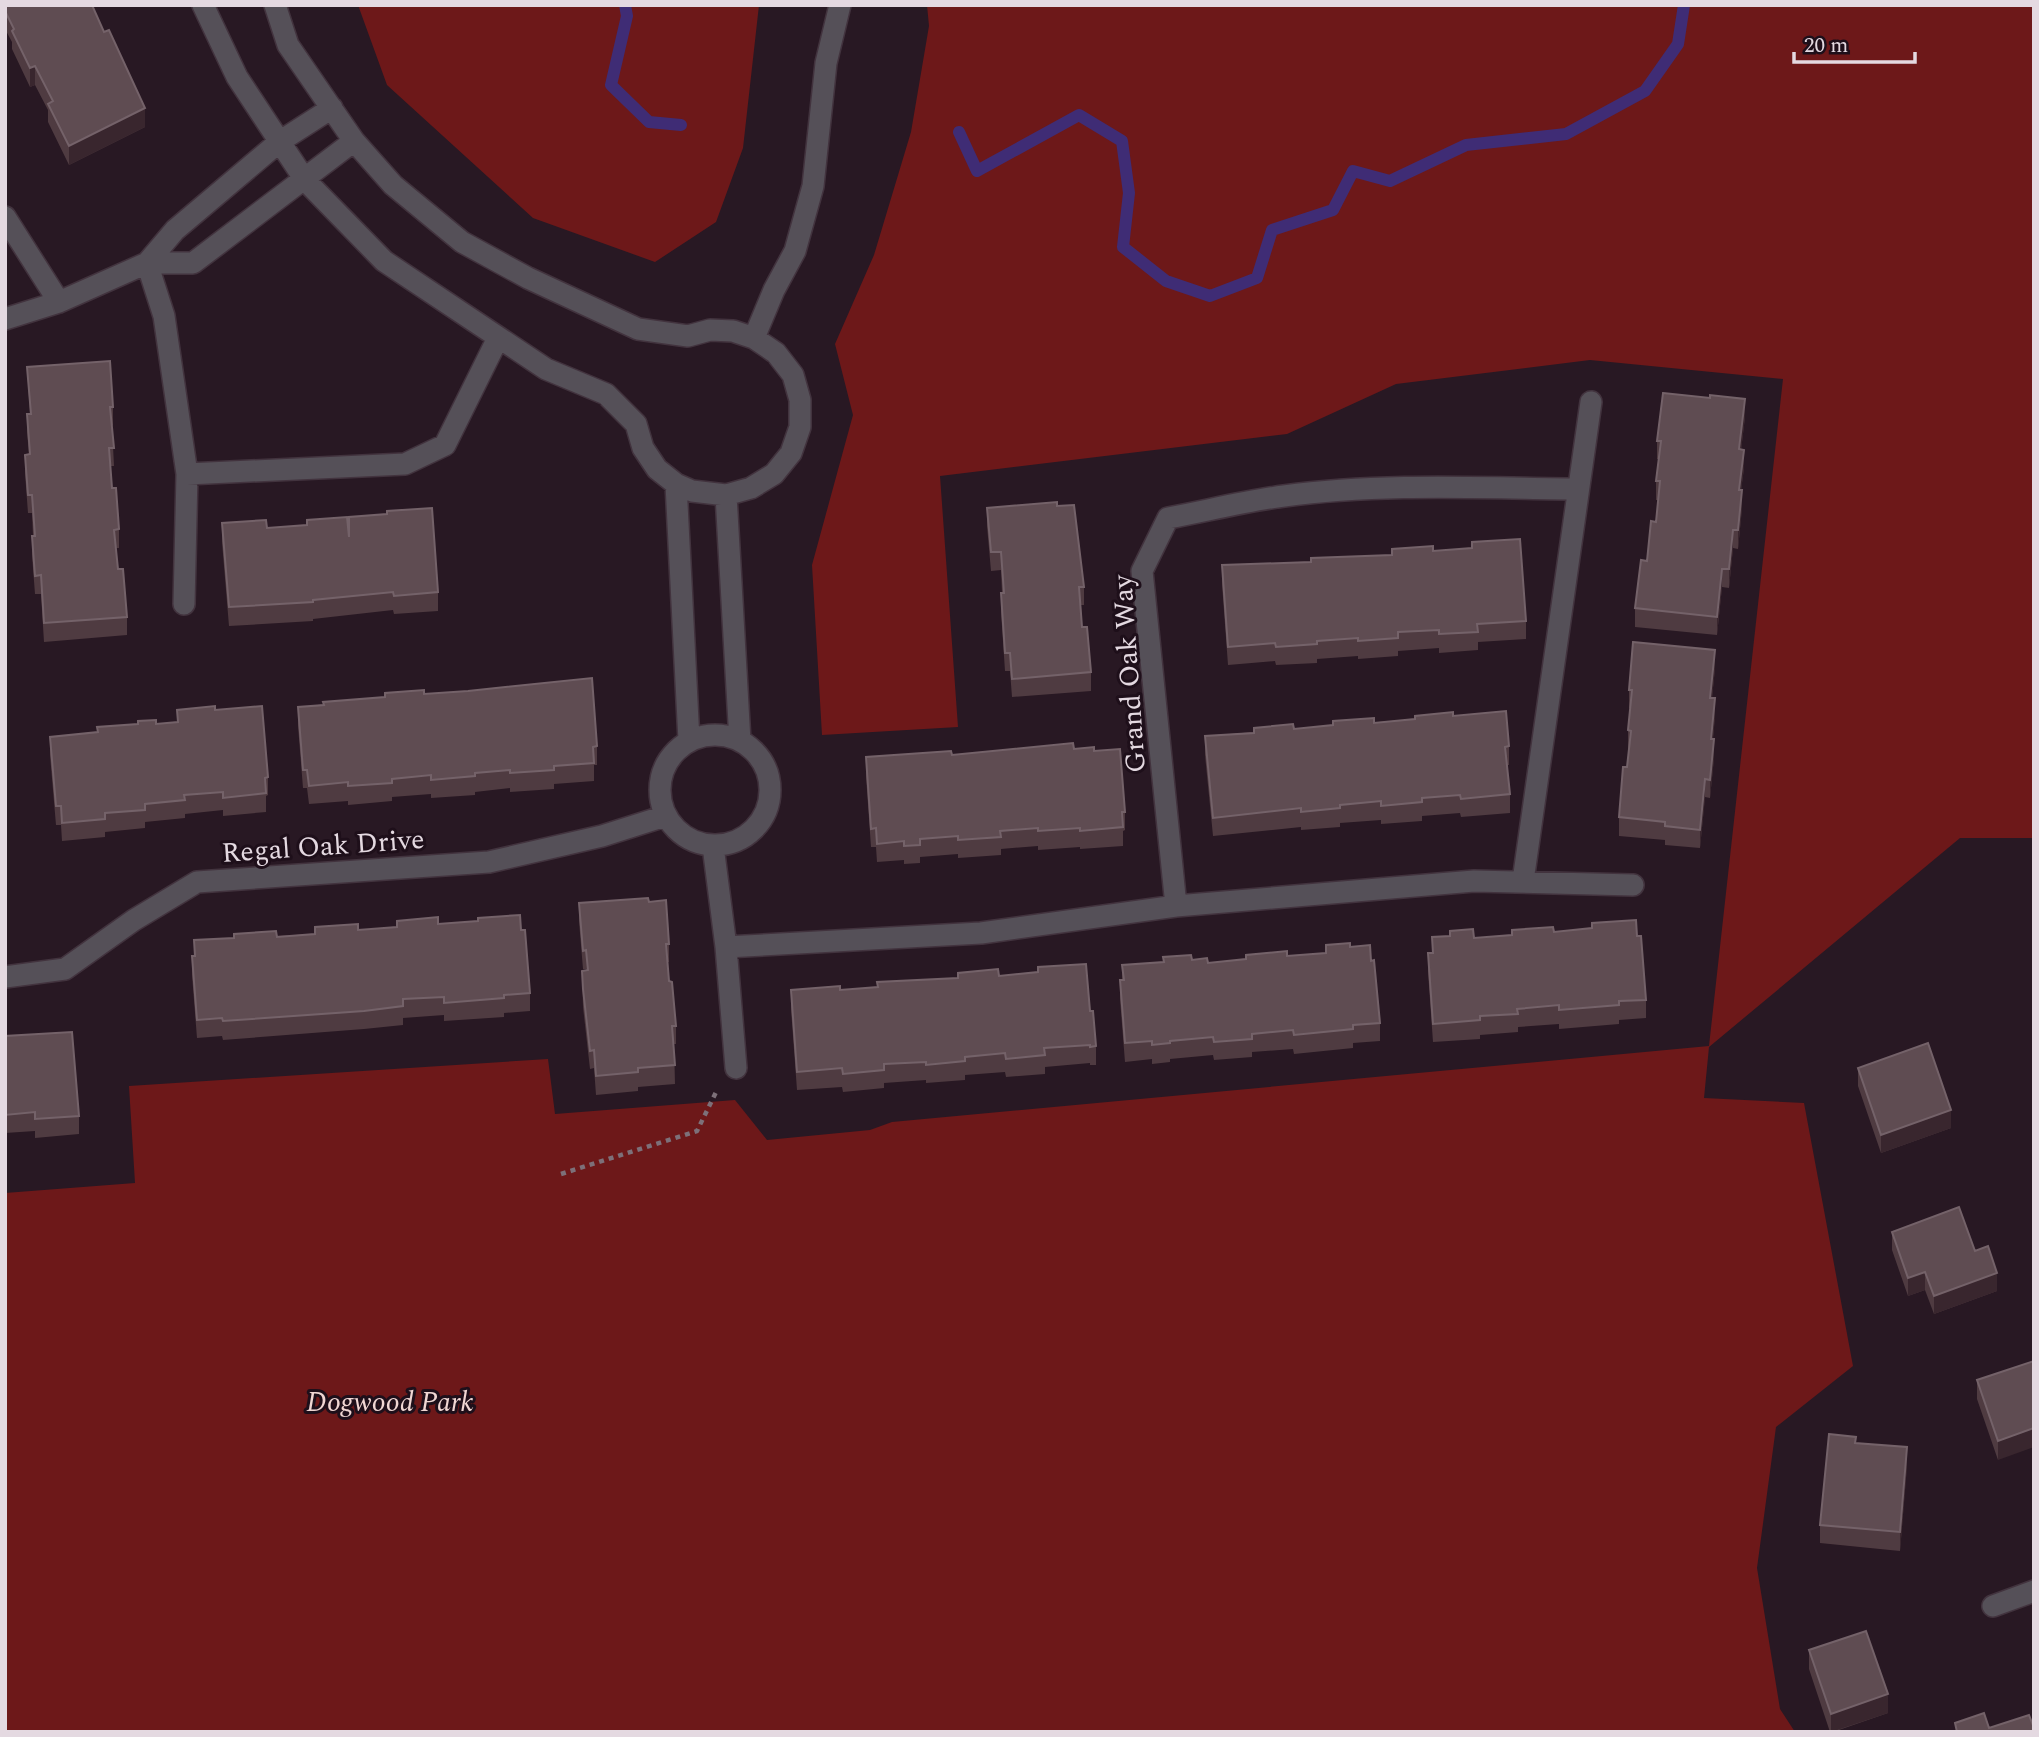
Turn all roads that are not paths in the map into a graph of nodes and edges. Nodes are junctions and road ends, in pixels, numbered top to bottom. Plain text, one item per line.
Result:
1 (204, 5) edge
2 (275, 5) edge
3 (840, 5) edge
4 (332, 108) junction
5 (354, 141) junction
6 (279, 142) junction
7 (305, 180) junction
8 (5, 217) edge
9 (147, 263) junction
10 (59, 302) junction
11 (5, 319) edge
12 (498, 338) junction
13 (754, 338) junction
14 (1591, 402) dead end
15 (187, 474) junction
16 (676, 484) junction
17 (1578, 489) junction
18 (726, 495) junction
19 (184, 604) dead end
20 (689, 741) junction
21 (740, 741) junction
22 (665, 816) junction
23 (713, 846) junction
24 (1522, 881) junction
25 (1633, 886) dead end
26 (1177, 906) junction
27 (726, 947) junction
28 (5, 976) edge
29 (736, 1068) road end
30 (2034, 1591) edge
31 (1993, 1606) dead end

1 - 6 street
2 - 4 street
3 - 13 street
4 - 5 street
4 - 6 street
5 - 7 street
5 - 13 street
6 - 7 street
6 - 9 street
7 - 9 street
7 - 12 street
8 - 10 street
9 - 10 street
9 - 15 street
10 - 11 street
12 - 15 street
12 - 16 street
13 - 18 street
14 - 17 street
15 - 19 street
16 - 18 street
16 - 20 street
17 - 24 street
17 - 26 street, Grand Oak Way
18 - 21 street
20 - 21 street
20 - 22 street
21 - 23 street
22 - 23 street
22 - 28 street, Regal Oak Drive
23 - 27 street
24 - 25 street
24 - 26 street
26 - 27 street
27 - 29 street
30 - 31 street

